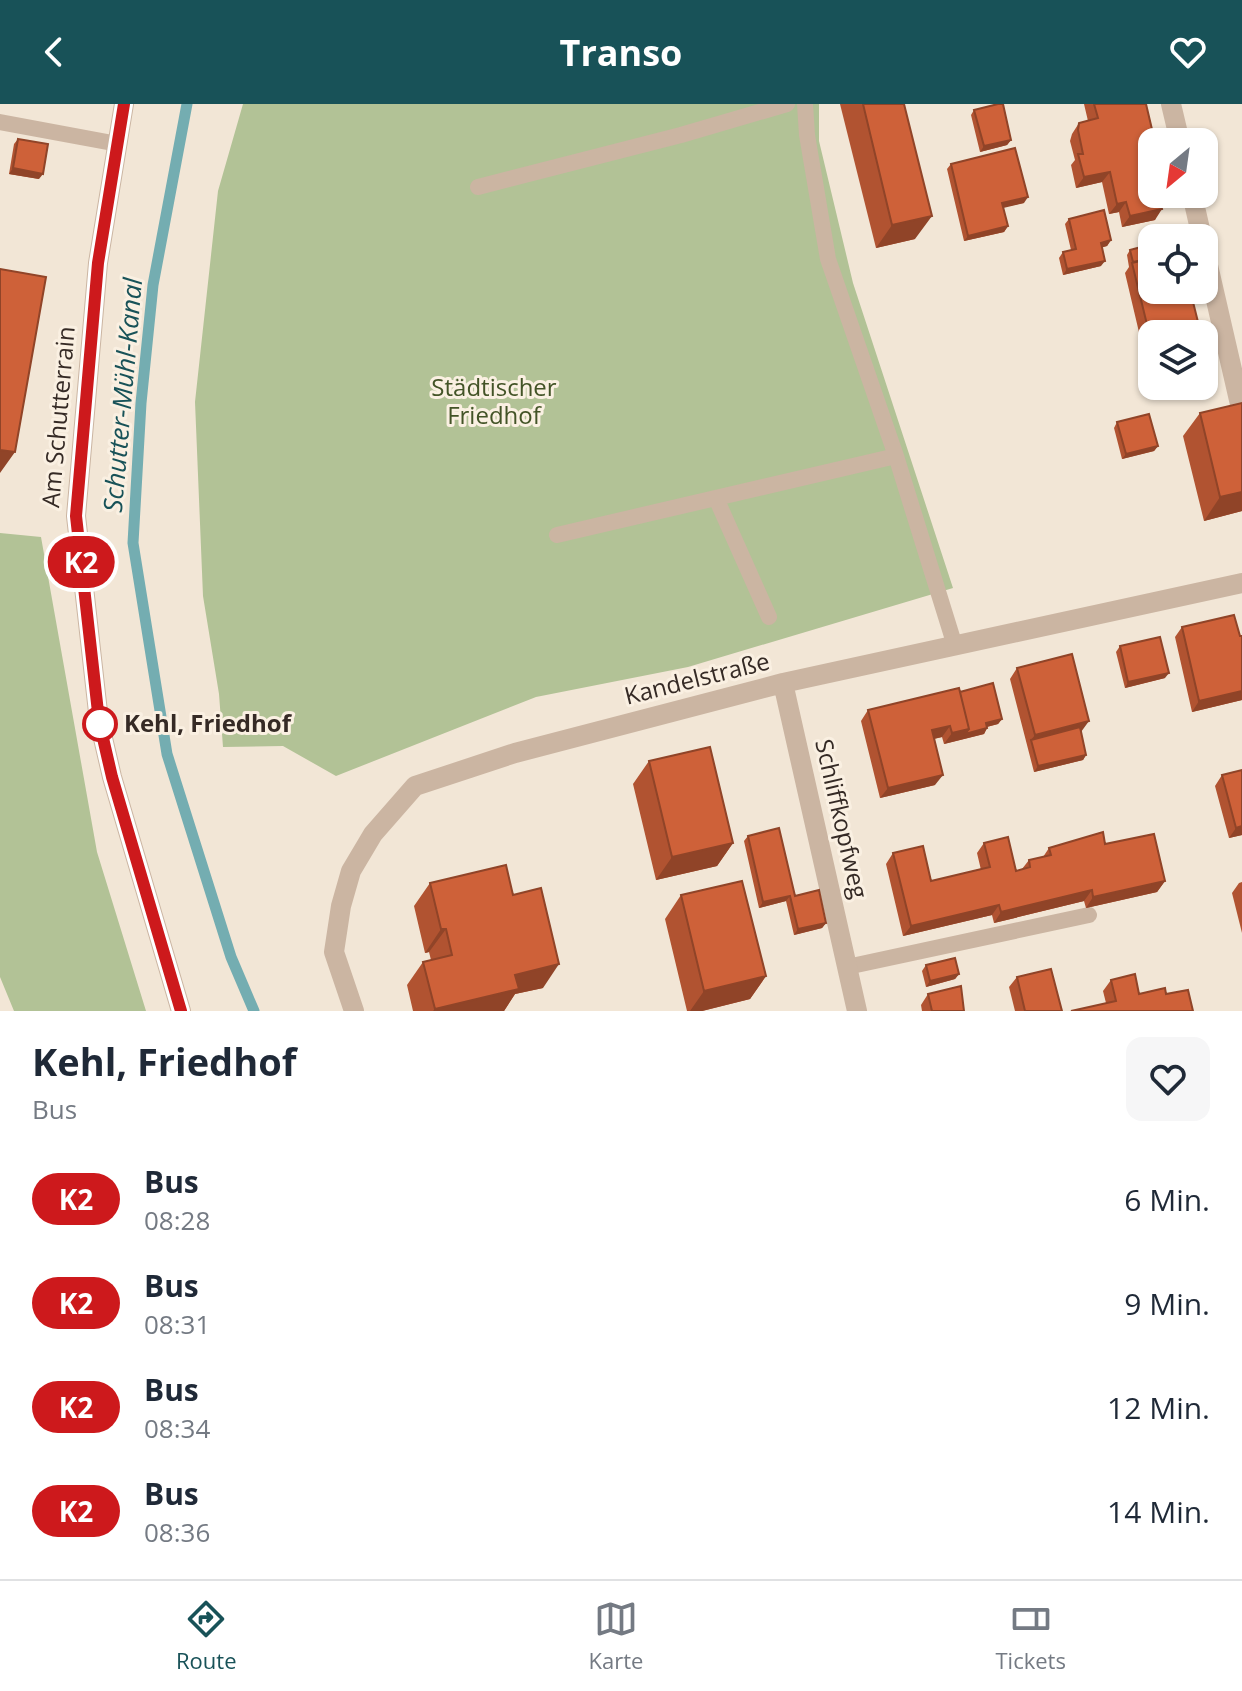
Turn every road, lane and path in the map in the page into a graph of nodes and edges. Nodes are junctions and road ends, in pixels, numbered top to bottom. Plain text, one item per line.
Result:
1 (124, 104) edge
2 (787, 104) edge
3 (805, 104) edge
4 (1171, 104) edge
5 (0, 122) edge
6 (1177, 128) edge
7 (118, 144) junction
8 (478, 187) dead end
9 (1217, 304) edge
10 (1242, 413) edge
11 (896, 456) junction
12 (716, 498) junction
13 (557, 535) dead end
14 (1242, 583) edge
15 (769, 617) dead end
16 (955, 646) junction
17 (783, 683) junction
18 (1089, 915) dead end
19 (847, 967) junction
20 (181, 1011) edge
21 (354, 1011) edge
22 (857, 1011) edge

1 - 7 street, Am Schutterrain
2 - 8 lane
3 - 11 lane
4 - 6 street
5 - 7 lane
7 - 20 street, Am Schutterrain
9 - 10 street
11 - 12 lane
11 - 16 lane
12 - 13 lane
12 - 15 lane
14 - 16 street, Kandelstraße
16 - 17 street, Kandelstraße
17 - 19 street, Schliffkopfweg
17 - 21 street, Kandelstraße
18 - 19 lane
19 - 22 street, Schliffkopfweg

